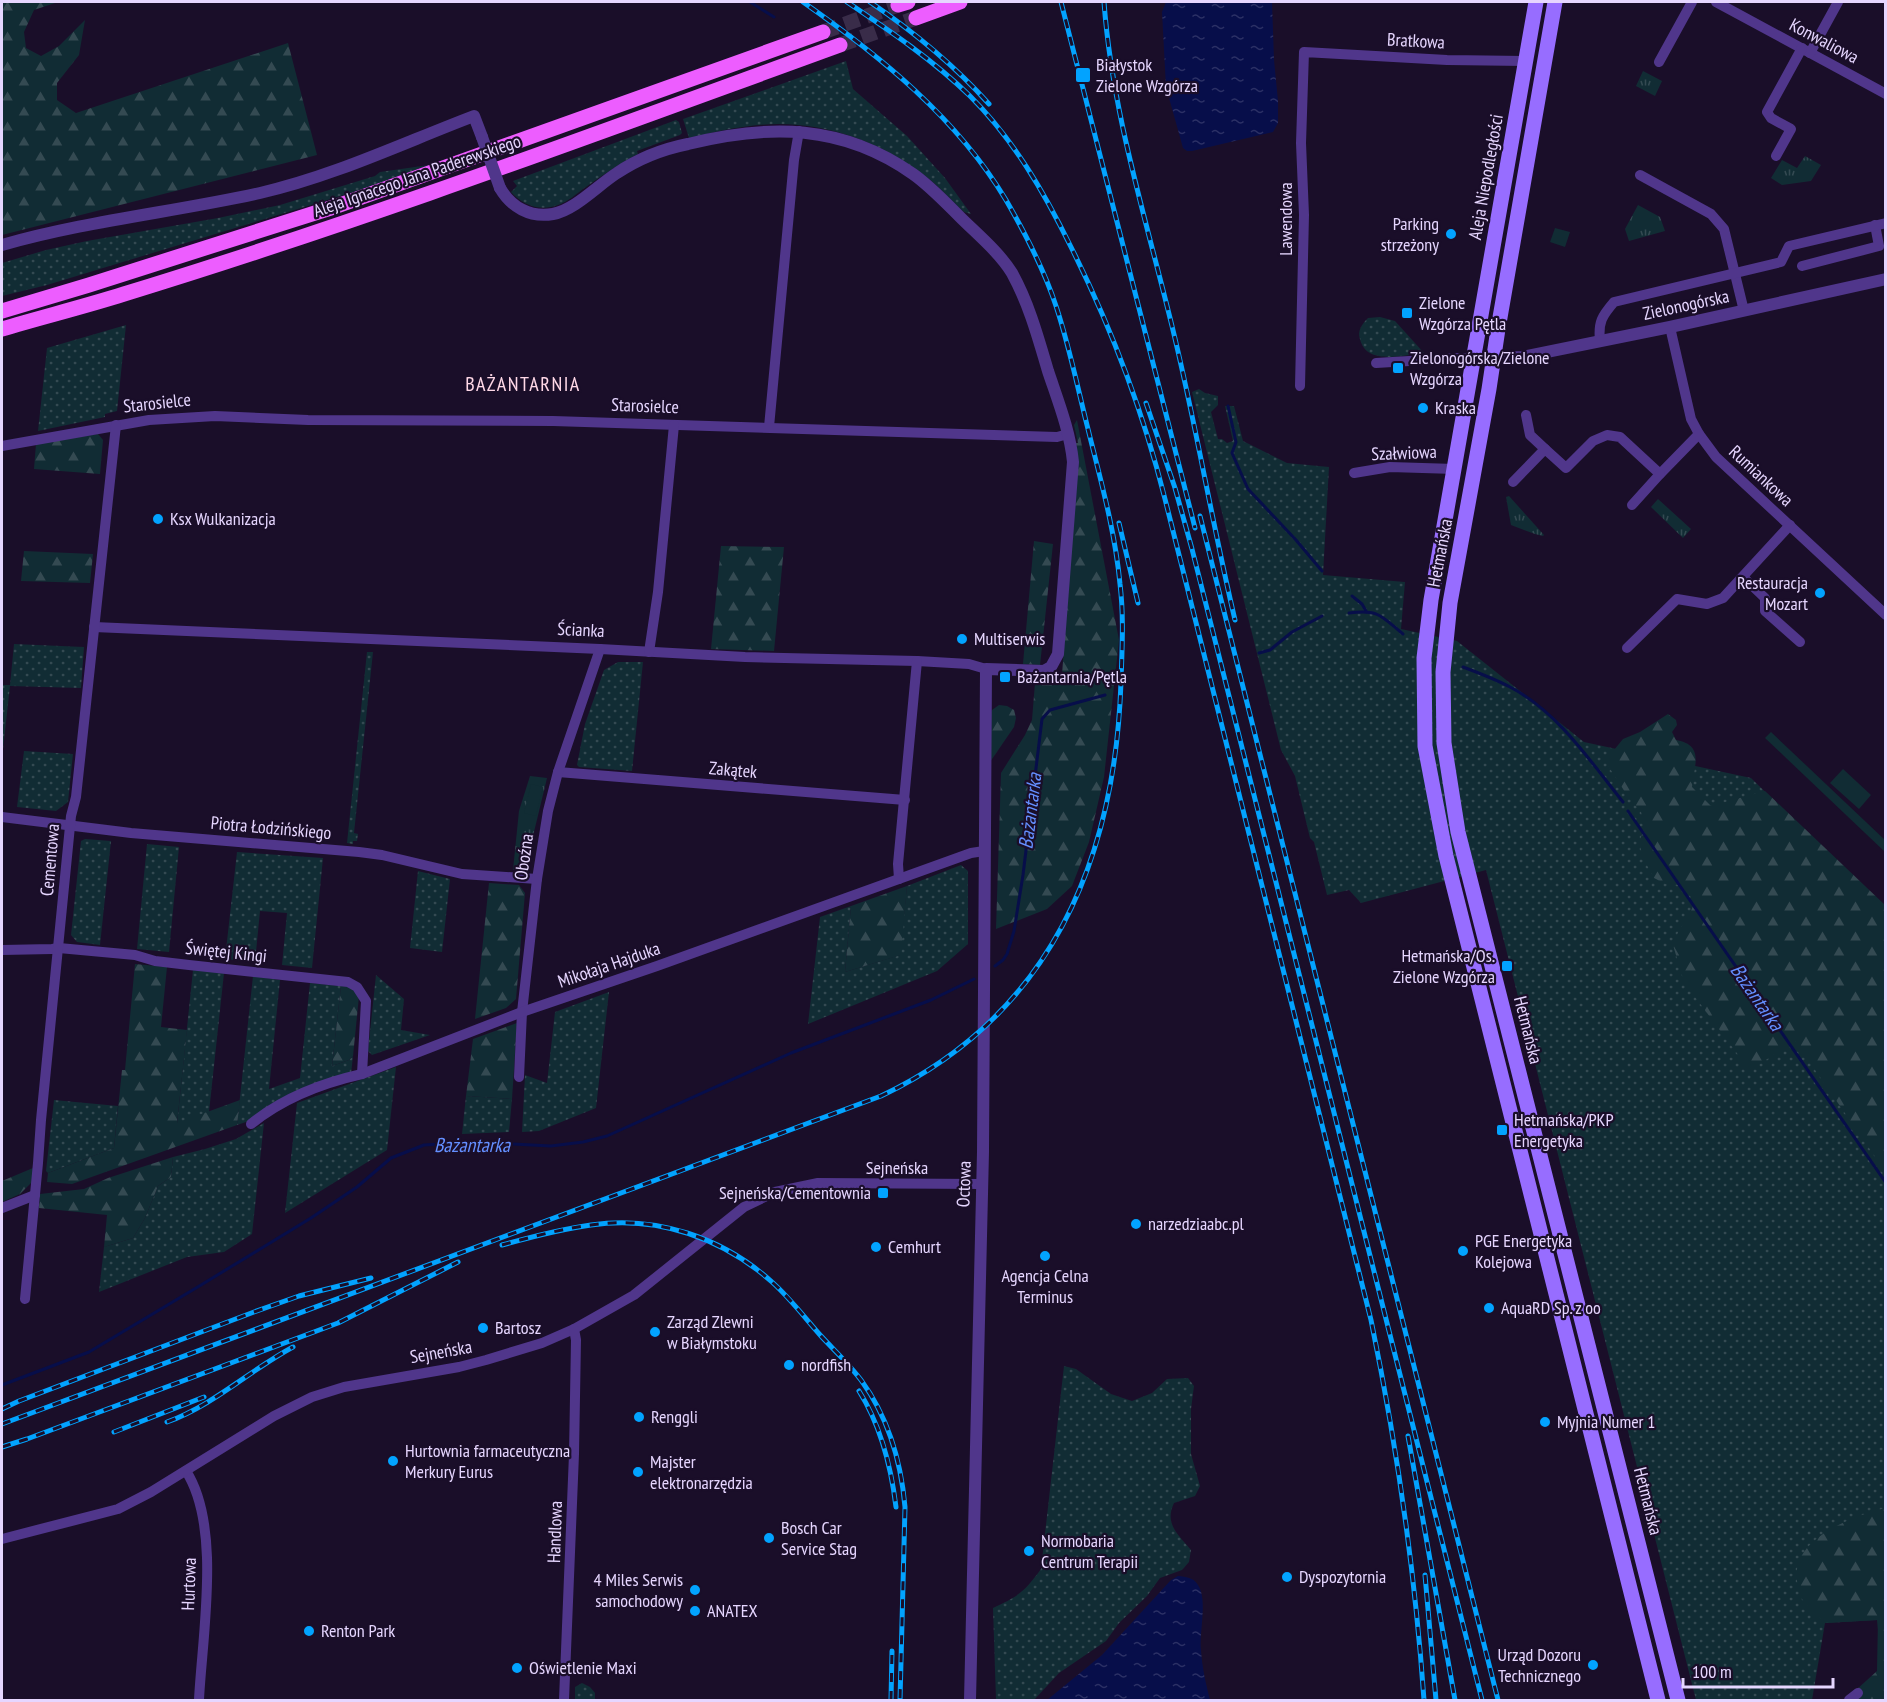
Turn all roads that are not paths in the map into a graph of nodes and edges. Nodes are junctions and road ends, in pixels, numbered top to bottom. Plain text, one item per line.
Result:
1 (960, 2) edge
2 (1536, 2) edge
3 (1555, 2) edge
4 (1692, 2) edge
5 (1716, 2) edge
6 (1838, 2) edge
7 (916, 18) tunnel mouth
8 (822, 32) tunnel mouth
9 (840, 45) tunnel mouth
10 (1806, 50) junction
11 (1304, 52) joint
12 (1526, 61) junction
13 (1659, 62) dead end
14 (1886, 94) edge
15 (799, 131) junction
16 (1776, 156) dead end
17 (1640, 175) dead end
18 (1880, 224) edge
19 (2, 245) edge
20 (153, 266) junction
21 (1802, 266) dead end
22 (1734, 272) junction
23 (1886, 279) edge
24 (123, 295) junction
25 (2, 302) edge
26 (1744, 310) junction
27 (2, 311) edge
28 (1670, 327) junction
29 (2, 329) edge
30 (2, 337) edge
31 (1600, 341) junction
32 (1474, 359) junction
33 (1493, 359) junction
34 (1376, 363) dead end
35 (1300, 386) dead end
36 (1526, 415) dead end
37 (116, 425) junction
38 (674, 425) junction
39 (769, 427) junction
40 (1068, 434) junction
41 (1699, 434) junction
42 (2, 446) edge
43 (1545, 448) junction
44 (1455, 469) junction
45 (1354, 473) dead end
46 (1660, 474) junction
47 (1513, 482) dead end
48 (1632, 505) dead end
49 (1790, 525) junction
50 (1743, 577) junction
51 (1431, 600) junction
52 (1450, 603) junction
53 (1886, 615) edge
54 (94, 627) junction
55 (1800, 642) dead end
56 (600, 648) junction
57 (1627, 648) dead end
58 (649, 652) junction
59 (917, 661) junction
60 (986, 669) junction
61 (558, 772) junction
62 (905, 800) junction
63 (2, 817) edge
64 (71, 825) junction
65 (984, 851) junction
66 (537, 879) junction
67 (900, 879) junction
68 (58, 948) junction
69 (2, 950) edge
70 (522, 1012) junction
71 (362, 1074) junction
72 (519, 1077) dead end
73 (251, 1124) dead end
74 (981, 1184) junction
75 (35, 1195) junction
76 (2, 1208) edge
77 (1570, 1270) junction
78 (1551, 1276) junction
79 (25, 1299) dead end
80 (574, 1329) junction
81 (186, 1471) junction
82 (2, 1539) edge
83 (200, 1701) edge
84 (564, 1701) edge
85 (970, 1701) edge
86 (1658, 1701) edge
87 (1678, 1701) edge

1 - 7 main road
2 - 12 main road, Aleja Niepodległości
3 - 33 main road, Aleja Niepodległości
4 - 13 street
5 - 10 street, Konwaliowa
6 - 10 street
8 - 20 main road, Aleja Ignacego Jana Paderewskiego
9 - 24 main road, Aleja Ignacego Jana Paderewskiego
10 - 14 street, Konwaliowa
10 - 16 street
11 - 12 street, Bratkowa
11 - 35 street, Lawendowa
12 - 32 main road, Aleja Niepodległości
15 - 19 street, bridge
15 - 39 street
15 - 40 street
17 - 22 street
18 - 21 street
18 - 22 street
20 - 25 main road
20 - 27 main road, Aleja Ignacego Jana Paderewskiego
22 - 26 street
22 - 31 street
23 - 26 street, Zielonogórska
24 - 29 main road, Aleja Ignacego Jana Paderewskiego
24 - 30 main road
26 - 28 street, Zielonogórska
28 - 31 street, Zielonogórska
28 - 41 street, Rumiankowa
31 - 33 street, Zielonogórska
32 - 33 street, Zielonogórska
32 - 34 street
32 - 44 main road, Hetmańska
33 - 52 main road, Hetmańska
36 - 43 street
37 - 38 street, Starosielce
37 - 42 street, Starosielce
37 - 54 street, Cementowa
38 - 39 street, Starosielce
38 - 58 street
39 - 40 street, Starosielce
40 - 60 street, Ścianka
41 - 46 street
41 - 49 street, Rumiankowa
43 - 46 street
43 - 47 street
44 - 45 street, Szałwiowa
44 - 51 main road, Hetmańska
46 - 48 street
49 - 50 street
49 - 53 street, Rumiankowa
50 - 55 street
50 - 57 street
51 - 52 main road
51 - 78 main road, Hetmańska
52 - 77 main road, Hetmańska
54 - 56 street, Ścianka
54 - 64 street, Cementowa
56 - 58 street, Ścianka
56 - 61 street, Oboźna
58 - 59 street, Ścianka
59 - 60 street, Ścianka
59 - 62 street
60 - 65 street, Octowa
61 - 62 street, Zakątek
61 - 66 street, Oboźna
62 - 67 street
63 - 64 street, Piotra Łodzińskiego
64 - 66 street, Piotra Łodzińskiego
64 - 68 street, Cementowa
65 - 67 street, Mikołaja Hajduka
65 - 74 street, Octowa
66 - 70 street, Oboźna
67 - 70 street, Mikołaja Hajduka
68 - 69 street, Świętej Kingi
68 - 71 street, Świętej Kingi
68 - 75 street, Cementowa
70 - 71 street, Mikołaja Hajduka
70 - 72 street, Oboźna
71 - 73 street, Mikołaja Hajduka
74 - 80 street, Sejneńska
74 - 85 street, Octowa
75 - 76 street
75 - 79 street, Cementowa
77 - 78 main road
77 - 87 main road, Hetmańska
78 - 86 main road, Hetmańska
80 - 81 street, Sejneńska
80 - 84 street, Handlowa
81 - 82 street, Sejneńska
81 - 83 street, Hurtowa

